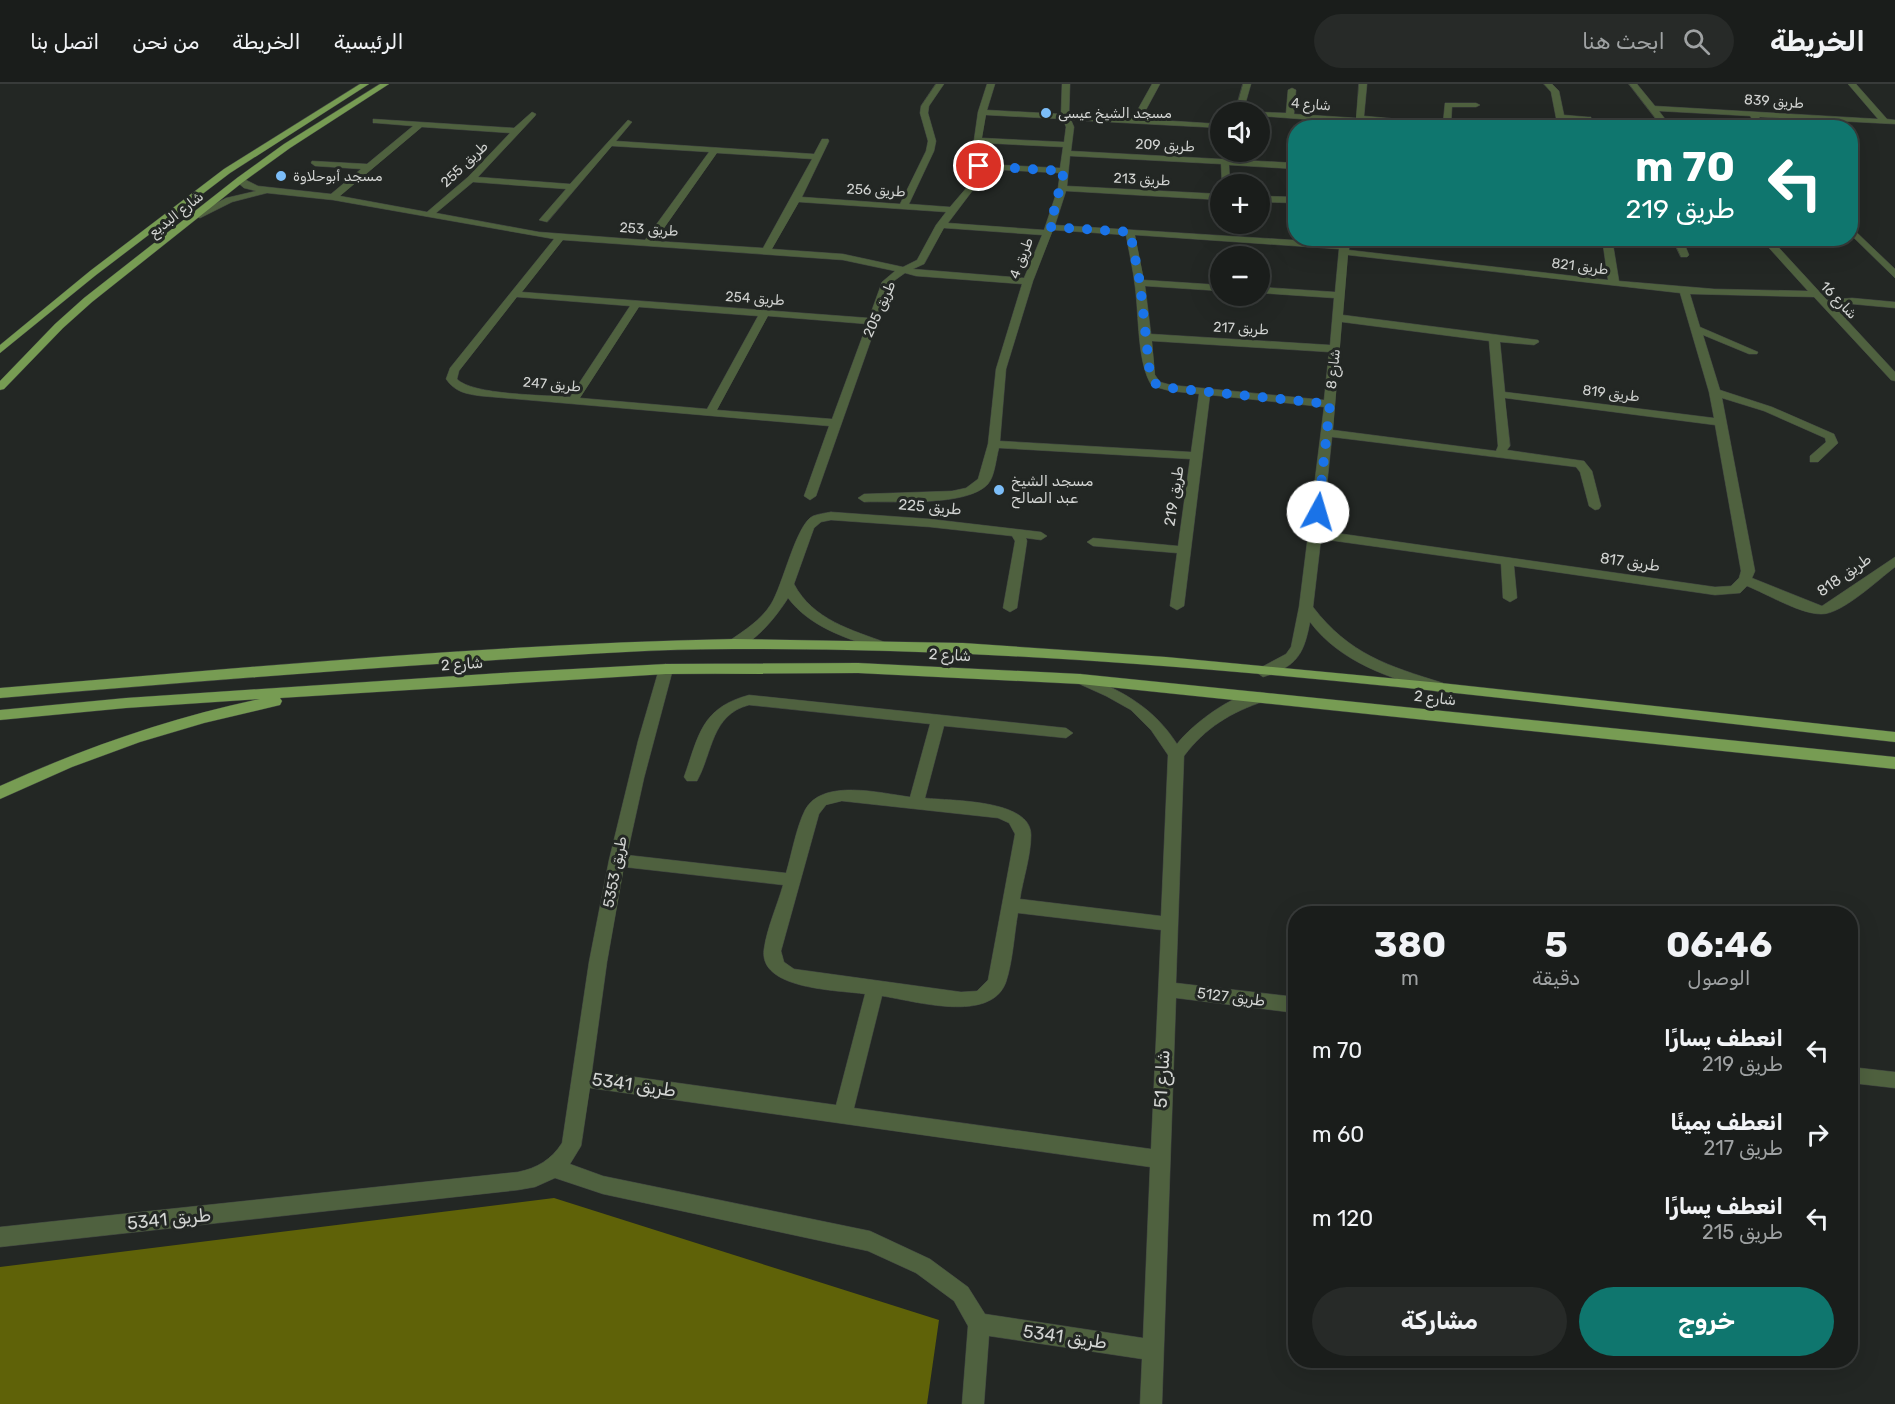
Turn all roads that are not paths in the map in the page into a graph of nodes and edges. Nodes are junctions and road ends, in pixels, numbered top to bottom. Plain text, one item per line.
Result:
1 (365, 84) edge
2 (386, 84) edge
3 (940, 84) edge
4 (991, 84) edge
5 (1066, 84) edge
6 (1156, 84) edge
7 (1247, 84) edge
8 (1363, 84) edge
9 (1548, 84) edge
10 (1633, 84) edge
11 (1852, 84) edge
12 (1292, 90) dead end
13 (1242, 102) edge
14 (1476, 105) dead end
15 (1651, 108) junction
16 (982, 112) junction
17 (1752, 113) junction
18 (532, 114) dead end
19 (1270, 115) edge
20 (1290, 116) junction
21 (1560, 117) junction
22 (1068, 118) junction
23 (1588, 119) dead end
24 (1336, 120) edge
25 (1359, 120) edge
26 (1446, 120) edge
27 (1561, 120) edge
28 (1661, 120) edge
29 (1757, 120) edge
30 (376, 121) dead end
31 (1884, 121) junction
32 (628, 122) dead end
33 (1895, 122) edge
34 (1135, 123) junction
35 (420, 124) junction
36 (1210, 126) edge
37 (515, 131) junction
38 (978, 140) junction
39 (825, 141) dead end
40 (612, 143) junction
41 (1068, 149) junction
42 (714, 151) junction
43 (816, 157) junction
44 (1210, 161) edge
45 (1225, 162) joint
46 (315, 163) dead end
47 (979, 166) junction
48 (1288, 166) edge
49 (371, 167) junction
50 (1064, 171) junction
51 (1226, 174) edge
52 (471, 179) junction
53 (240, 180) junction
54 (573, 186) junction
55 (1062, 188) junction
56 (269, 191) junction
57 (1210, 195) edge
58 (333, 196) junction
59 (796, 200) junction
60 (1270, 200) edge
61 (1288, 201) edge
62 (904, 205) junction
63 (953, 210) junction
64 (430, 214) junction
65 (197, 216) junction
66 (544, 220) dead end
67 (941, 225) junction
68 (1048, 230) junction
69 (1130, 232) junction
70 (560, 237) junction
71 (1858, 237) edge
72 (1288, 242) edge
73 (648, 243) junction
74 (1344, 246) edge
75 (1608, 246) edge
76 (1680, 246) edge
77 (1771, 246) edge
78 (766, 251) junction
79 (1684, 255) dead end
80 (1882, 261) junction
81 (1895, 262) edge
82 (901, 271) junction
83 (1895, 275) edge
84 (1028, 281) junction
85 (1140, 283) junction
86 (1614, 284) junction
87 (1210, 287) edge
88 (1270, 291) edge
89 (1684, 291) junction
90 (514, 294) junction
91 (1814, 294) junction
92 (1340, 295) junction
93 (1823, 303) junction
94 (636, 304) junction
95 (1895, 304) edge
96 (765, 313) junction
97 (1339, 318) junction
98 (872, 321) junction
99 (1696, 329) junction
100 (1144, 337) junction
101 (1492, 338) junction
102 (1534, 342) dead end
103 (1335, 349) junction
104 (0, 350) edge
105 (1753, 352) dead end
106 (1895, 378) edge
107 (0, 387) edge
108 (1204, 392) junction
109 (1715, 392) junction
110 (1498, 394) junction
111 (573, 400) junction
112 (1330, 404) junction
113 (710, 412) junction
114 (1720, 422) junction
115 (834, 423) junction
116 (1327, 433) junction
117 (994, 444) junction
118 (1500, 453) junction
119 (1197, 456) junction
120 (1814, 459) dead end
121 (810, 496) dead end
122 (864, 498) dead end
123 (1595, 506) dead end
124 (1017, 534) junction
125 (1316, 534) junction
126 (1041, 536) dead end
127 (1093, 542) dead end
128 (1183, 550) junction
129 (1895, 561) edge
130 (1507, 562) junction
131 (1745, 580) junction
132 (787, 583) junction
133 (1510, 598) dead end
134 (1177, 606) dead end
135 (1306, 607) junction
136 (1010, 608) dead end
137 (734, 644) junction
138 (882, 646) junction
139 (666, 669) junction
140 (1263, 672) junction
141 (1080, 679) junction
142 (1440, 688) junction
143 (336, 689) junction
144 (0, 693) edge
145 (1260, 697) junction
146 (0, 715) edge
147 (938, 720) junction
148 (1066, 733) dead end
149 (1895, 737) edge
150 (1176, 754) junction
151 (1895, 763) edge
152 (692, 777) dead end
153 (0, 793) edge
154 (916, 803) junction
155 (617, 860) junction
156 (792, 880) junction
157 (1010, 905) junction
158 (1169, 924) junction
159 (875, 988) junction
160 (1166, 989) junction
161 (1288, 1004) edge
162 (1858, 1076) edge
163 (580, 1078) junction
164 (1895, 1080) edge
165 (843, 1115) junction
166 (1159, 1159) junction
167 (554, 1168) junction
168 (0, 1237) edge
169 (979, 1324) junction
170 (1152, 1350) junction
171 (973, 1404) edge
172 (1151, 1404) edge

1 - 104 main road, شارع البديع
2 - 53 main road, شارع البديع
3 - 62 street
4 - 16 street, طريق 205
5 - 22 street, طريق 4
6 - 34 street
7 - 13 street
8 - 25 street
9 - 21 street
10 - 15 street
11 - 31 street
12 - 20 street
14 - 26 street
15 - 17 street, طريق 839
15 - 28 street
16 - 22 street
16 - 38 street, طريق 205
17 - 29 street
17 - 31 street, طريق 839
18 - 37 street, طريق 255
19 - 20 street, شارع 4
20 - 24 street, شارع 4
21 - 23 street
21 - 27 street
22 - 34 street
22 - 41 street, طريق 4
30 - 35 street, طريق 255
31 - 33 street, طريق 839
32 - 40 street
34 - 36 street
35 - 37 street, طريق 255
35 - 49 street
37 - 52 street, طريق 255
38 - 41 street, طريق 209
38 - 47 street, طريق 205
39 - 43 street
40 - 42 street
40 - 54 street
41 - 44 street, طريق 209
41 - 50 street, طريق 4
42 - 43 street
42 - 73 street
43 - 59 street
45 - 48 street, طريق 209
45 - 51 street
46 - 49 street
47 - 50 street
47 - 63 street, طريق 205
49 - 58 street
50 - 55 street, طريق 4
52 - 54 street
52 - 64 street, طريق 255
53 - 56 street, طريق 253
53 - 65 main road, شارع البديع
54 - 66 street
55 - 57 street, طريق 213
55 - 68 street, طريق 4
56 - 58 street, طريق 253
56 - 65 street, طريق 253
58 - 64 street, طريق 253
59 - 62 street, طريق 256
59 - 78 street
60 - 61 street
62 - 63 street, طريق 256
63 - 67 street, طريق 205
64 - 70 street, طريق 253
65 - 107 main road, شارع البديع
67 - 68 street, طريق 821
67 - 82 street, طريق 205
68 - 69 street, طريق 821
68 - 84 street, طريق 4
69 - 72 street, طريق 821
69 - 85 street
70 - 73 street, طريق 253
70 - 90 street, طريق 247
71 - 80 street
73 - 78 street, طريق 253
74 - 86 street, طريق 821
74 - 92 street, شارع 8
75 - 86 street
76 - 79 street
77 - 91 street, شارع 16
78 - 82 street, طريق 253
80 - 81 street
80 - 83 street
82 - 84 street, طريق 253
82 - 98 street, طريق 205
84 - 117 street, طريق 4
85 - 87 street
85 - 100 street
86 - 89 street, طريق 821
88 - 92 street
89 - 91 street, طريق 821
89 - 99 street
90 - 94 street, طريق 254
90 - 111 street, طريق 247
91 - 93 street, شارع 16
92 - 97 street, شارع 8
93 - 95 street
93 - 106 street, شارع 16
94 - 96 street, طريق 254
94 - 111 street
96 - 98 street, طريق 254
96 - 113 street
97 - 101 street
97 - 103 street, شارع 8
98 - 115 street, طريق 205
99 - 105 street
99 - 109 street
100 - 103 street, طريق 217
100 - 108 street
101 - 102 street
101 - 110 street
103 - 112 street, شارع 8
108 - 112 street
108 - 119 street, طريق 219
109 - 114 street
109 - 120 street
110 - 114 street, طريق 819
110 - 118 street
111 - 113 street, طريق 247
112 - 116 street, شارع 8
113 - 115 street, طريق 247
114 - 131 street
115 - 121 street, طريق 205
116 - 118 street
116 - 125 street, شارع 8
117 - 119 street
117 - 122 street, طريق 4
118 - 123 street
119 - 128 street, طريق 219
124 - 126 street, طريق 225
124 - 132 street, طريق 225
124 - 136 street
125 - 130 street, طريق 817
125 - 135 street, شارع 8
127 - 128 street
128 - 134 street, طريق 219
129 - 131 street, طريق 818
130 - 131 street, طريق 817
130 - 133 street
132 - 137 street
132 - 138 street
135 - 140 street, شارع 8
135 - 142 street
137 - 138 main road, شارع 2
137 - 144 main road, شارع 2
138 - 140 main road, شارع 2
139 - 141 main road, شارع 2
139 - 143 main road, شارع 2
139 - 155 street, طريق 5353
140 - 142 main road, شارع 2
141 - 145 main road, شارع 2
141 - 150 street
142 - 149 main road, شارع 2
143 - 146 main road, شارع 2
143 - 153 main road
145 - 150 street
145 - 151 main road, شارع 2
147 - 148 street
147 - 152 street
147 - 154 street
150 - 158 street, شارع 51
154 - 156 street
154 - 157 street
155 - 156 street
155 - 163 street, طريق 5353
156 - 159 street
157 - 158 street
157 - 159 street
158 - 160 street, شارع 51
159 - 165 street
160 - 161 street, طريق 5127
160 - 166 street, شارع 51
162 - 164 street
163 - 165 street, طريق 5341
163 - 167 street, طريق 5341
165 - 166 street, طريق 5341
166 - 170 street, شارع 51
167 - 168 street, طريق 5341
167 - 169 street
169 - 170 street, طريق 5341
169 - 171 street
170 - 172 street, شارع 51

